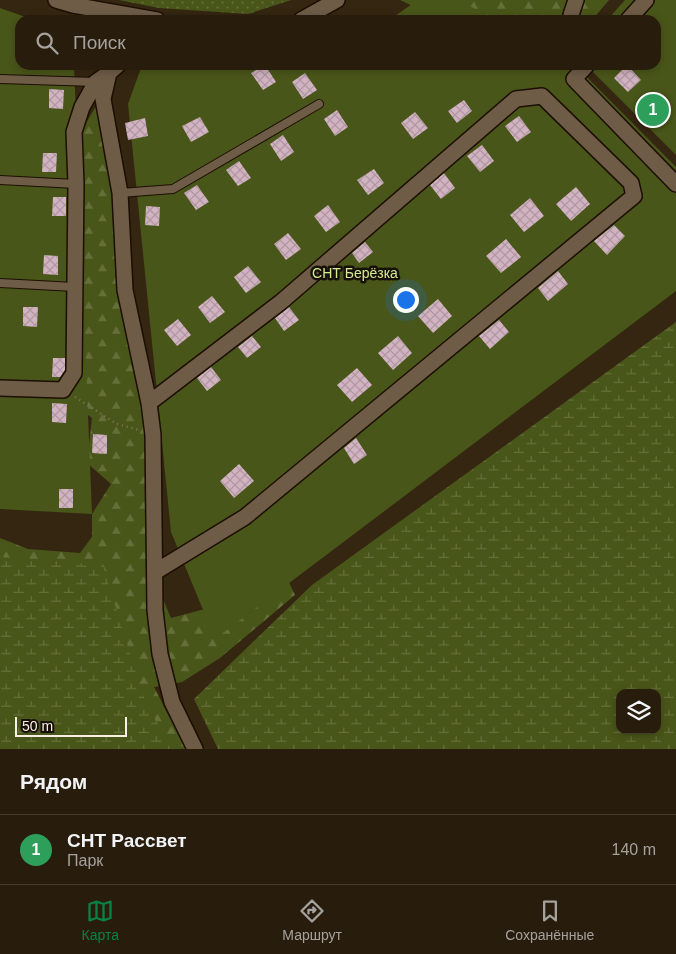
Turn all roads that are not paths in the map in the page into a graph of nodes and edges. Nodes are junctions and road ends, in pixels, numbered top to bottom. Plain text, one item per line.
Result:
1 (56, 0) edge
2 (337, 0) edge
3 (576, 0) edge
4 (646, 0) edge
5 (76, 3) edge
6 (133, 15) edge
7 (310, 15) edge
8 (571, 15) edge
9 (632, 15) edge
10 (113, 70) edge
11 (114, 70) edge
12 (581, 70) edge
13 (0, 79) edge
14 (96, 82) junction
15 (319, 104) dead end
16 (0, 180) edge
17 (76, 184) junction
18 (676, 184) edge
19 (120, 193) junction
20 (0, 283) edge
21 (75, 287) junction
22 (0, 388) edge
23 (149, 403) junction
24 (155, 572) junction
25 (194, 749) edge

1 - 5 street
2 - 7 street
3 - 8 street
4 - 9 street
5 - 6 street
10 - 14 street
11 - 19 street
12 - 18 street
13 - 14 lane
14 - 17 street
15 - 19 lane
16 - 17 lane
17 - 21 street
19 - 23 street
20 - 21 lane
21 - 22 street
23 - 24 street
23 - 24 street
24 - 25 street

